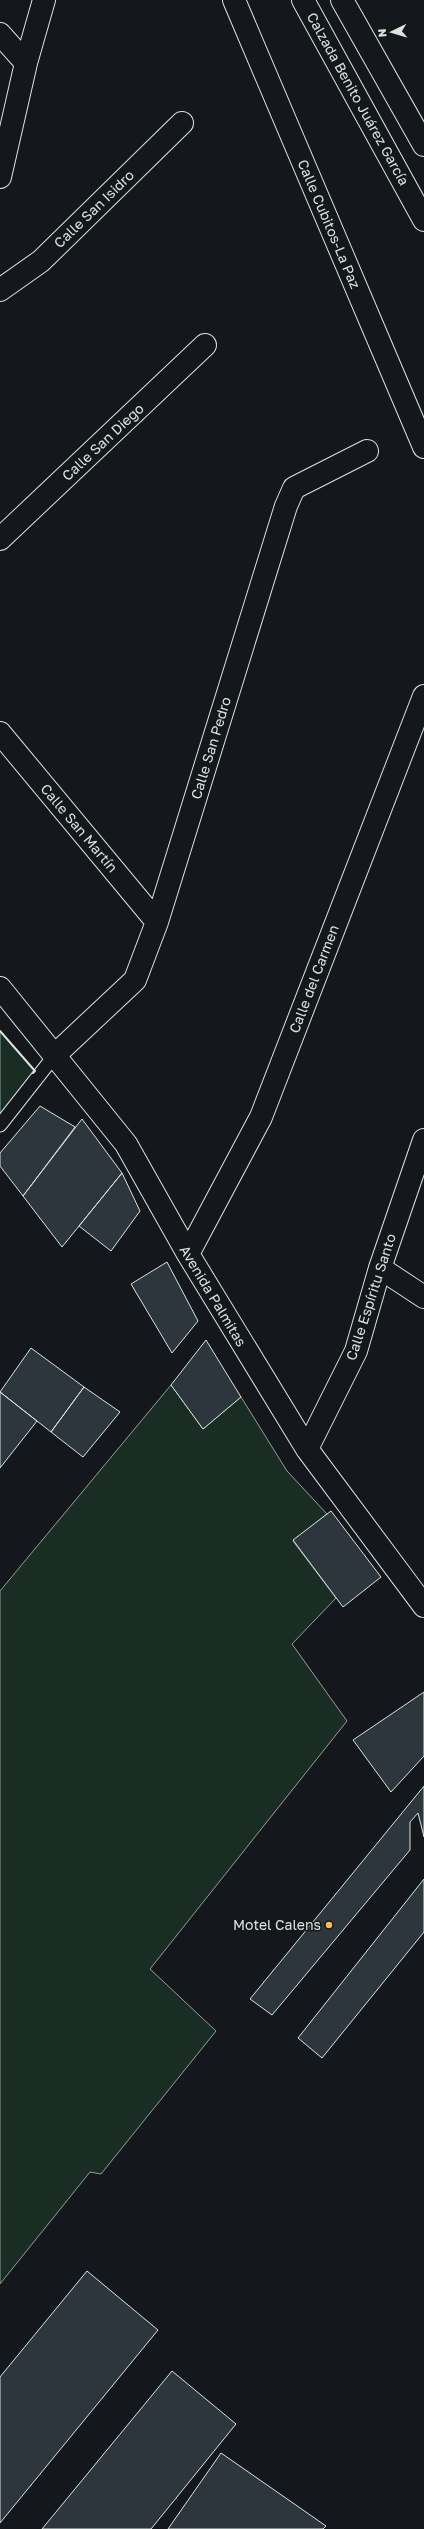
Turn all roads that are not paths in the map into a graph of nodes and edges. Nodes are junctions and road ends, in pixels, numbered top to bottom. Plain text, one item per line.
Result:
1 (44, 0) edge
2 (234, 0) edge
3 (303, 0) edge
4 (342, 0) edge
5 (0, 34) edge
6 (26, 63) junction
7 (182, 123) dead end
8 (420, 132) edge
9 (0, 177) edge
10 (424, 220) edge
11 (0, 290) edge
12 (205, 345) dead end
13 (424, 447) edge
14 (367, 451) dead end
15 (0, 539) edge
16 (424, 696) edge
17 (0, 733) edge
18 (157, 922) junction
19 (0, 988) edge
20 (55, 1055) junction
21 (0, 1125) edge
22 (424, 1140) edge
23 (188, 1254) junction
24 (380, 1268) junction
25 (424, 1297) edge
26 (307, 1449) junction
27 (424, 1606) edge

1 - 6 street
2 - 13 street, Calle Cubitos-La Paz
3 - 10 street, Calzada Benito Juárez García
4 - 8 street
5 - 6 street
6 - 9 street
7 - 11 street, Calle San Isidro
12 - 15 street, Calle San Diego
14 - 18 street, Calle San Pedro
16 - 23 street, Calle del Carmen
17 - 18 street, Calle San Martín
18 - 20 street, Calle San Pedro
19 - 20 street, Avenida Palmitas
20 - 21 lane
20 - 23 street, Avenida Palmitas
22 - 24 street, Calle Espíritu Santo
23 - 26 street, Avenida Palmitas
24 - 25 street
24 - 26 street, Calle Espíritu Santo
26 - 27 street, Avenida Palmitas

